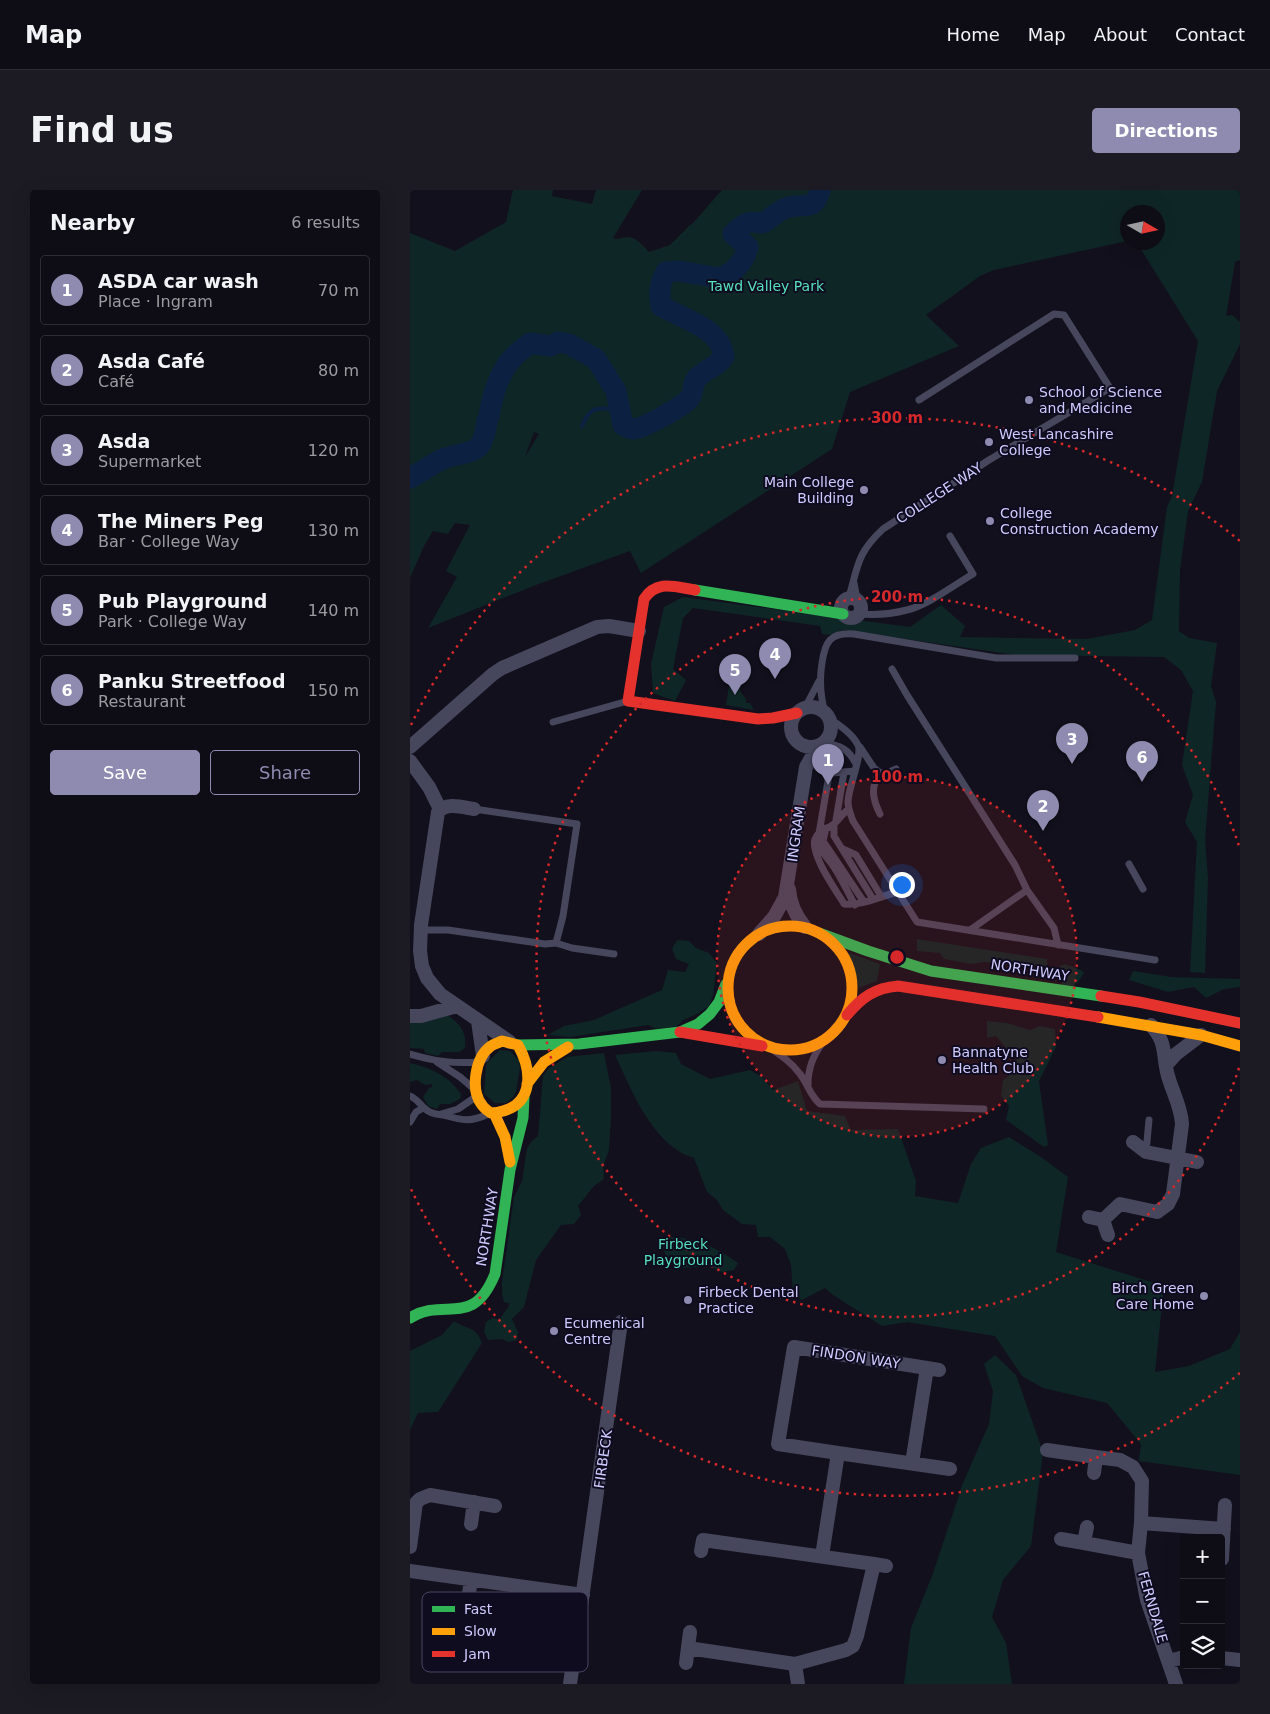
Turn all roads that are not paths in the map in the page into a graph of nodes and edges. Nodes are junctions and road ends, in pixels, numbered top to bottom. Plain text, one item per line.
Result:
1 (919, 400) dead end
2 (950, 536) dead end
3 (852, 606) junction
4 (825, 610) joint
5 (639, 631) junction
6 (1075, 658) dead end
7 (892, 669) dead end
8 (819, 680) junction
9 (628, 701) junction
10 (799, 711) junction
11 (827, 715) junction
12 (758, 719) junction
13 (553, 722) dead end
14 (798, 742) junction
15 (821, 744) junction
16 (859, 746) junction
17 (410, 747) edge
18 (410, 762) edge
19 (855, 767) junction
20 (896, 769) dead end
21 (844, 772) junction
22 (878, 772) junction
23 (803, 782) junction
24 (440, 809) junction
25 (474, 809) joint
26 (849, 809) junction
27 (880, 814) dead end
28 (835, 823) junction
29 (823, 830) junction
30 (842, 848) junction
31 (1129, 864) dead end
32 (788, 885) junction
33 (1143, 889) dead end
34 (1027, 890) junction
35 (898, 892) junction
36 (881, 896) junction
37 (873, 899) junction
38 (864, 902) junction
39 (804, 927) junction
40 (421, 930) junction
41 (970, 930) junction
42 (819, 933) junction
43 (759, 934) junction
44 (556, 942) junction
45 (1058, 945) junction
46 (614, 954) dead end
47 (1156, 960) dead end
48 (729, 975) junction
49 (457, 1006) junction
50 (847, 1015) junction
51 (410, 1016) edge
52 (478, 1021) junction
53 (1240, 1023) edge
54 (1151, 1025) junction
55 (680, 1032) junction
56 (1200, 1034) junction
57 (823, 1042) junction
58 (514, 1043) junction
59 (573, 1045) junction
60 (1240, 1046) edge
61 (768, 1047) junction
62 (410, 1054) edge
63 (482, 1059) junction
64 (437, 1062) junction
65 (1166, 1065) junction
66 (527, 1084) junction
67 (808, 1085) junction
68 (477, 1094) junction
69 (410, 1096) edge
70 (524, 1097) junction
71 (423, 1108) junction
72 (984, 1110) dead end
73 (493, 1113) junction
74 (440, 1114) junction
75 (1149, 1120) dead end
76 (410, 1122) edge
77 (1133, 1142) dead end
78 (1146, 1152) junction
79 (1177, 1158) junction
80 (1197, 1162) dead end
81 (510, 1170) junction
82 (1089, 1217) dead end
83 (1104, 1220) junction
84 (1108, 1235) dead end
85 (410, 1318) edge
86 (622, 1322) dead end
87 (1048, 1450) dead end
88 (838, 1453) junction
89 (1096, 1457) junction
90 (912, 1463) junction
91 (950, 1468) dead end
92 (1094, 1473) dead end
93 (474, 1502) junction
94 (1225, 1504) dead end
95 (495, 1506) dead end
96 (1141, 1523) junction
97 (471, 1524) dead end
98 (1087, 1527) dead end
99 (1224, 1529) junction
100 (1224, 1534) edge
101 (1061, 1540) dead end
102 (1084, 1544) junction
103 (410, 1547) edge
104 (701, 1551) dead end
105 (1138, 1553) junction
106 (822, 1556) junction
107 (410, 1571) edge
108 (471, 1580) junction
109 (470, 1592) edge
110 (561, 1592) edge
111 (583, 1592) edge
112 (690, 1632) dead end
113 (688, 1648) junction
114 (1180, 1658) edge
115 (1225, 1658) edge
116 (1240, 1660) edge
117 (1169, 1661) junction
118 (686, 1663) dead end
119 (795, 1664) junction
120 (798, 1684) edge
121 (1176, 1684) edge

1 - 3 lane, COLLEGE WAY
2 - 3 lane
3 - 4 street
4 - 5 street
5 - 9 street
5 - 17 street
6 - 8 lane
7 - 34 lane
8 - 10 lane
8 - 11 lane
9 - 12 street
9 - 13 lane
10 - 11 street
10 - 12 street
10 - 14 street
11 - 15 street
11 - 16 lane
12 - 14 street
14 - 15 street
14 - 23 street, INGRAM
15 - 19 lane
15 - 23 street, INGRAM
16 - 19 lane
16 - 22 lane
18 - 24 street
19 - 21 lane
19 - 26 lane
20 - 22 lane
21 - 28 lane
21 - 29 lane
22 - 27 lane
23 - 32 street, INGRAM
24 - 25 street
24 - 40 street
25 - 44 lane
26 - 28 lane
26 - 35 lane
28 - 29 lane
28 - 30 lane
29 - 38 lane
29 - 38 lane
30 - 36 lane
30 - 37 lane
31 - 33 lane
32 - 39 street, INGRAM
32 - 43 street, INGRAM
34 - 41 lane
34 - 45 lane
35 - 36 lane
35 - 41 lane
36 - 37 lane
37 - 38 lane
39 - 42 street
39 - 43 street
40 - 44 lane
40 - 49 street
41 - 45 lane
42 - 50 street
42 - 53 street, NORTHWAY
43 - 48 street
44 - 46 lane
45 - 47 lane
48 - 55 street
48 - 61 street
49 - 51 street
49 - 52 street
50 - 54 street
50 - 57 street
52 - 58 street
52 - 63 street
54 - 56 street
54 - 65 street
55 - 59 street
55 - 61 street
56 - 60 street
56 - 65 street
57 - 61 street
57 - 67 lane
58 - 59 street
58 - 63 street
58 - 66 street
59 - 66 street
61 - 67 lane
62 - 64 lane
63 - 64 lane
63 - 68 street
64 - 68 lane
65 - 79 street
66 - 70 street
67 - 72 lane
68 - 73 street
68 - 74 lane
69 - 71 lane
70 - 73 street
70 - 81 street, NORTHWAY
71 - 74 lane
71 - 76 lane
73 - 74 lane
73 - 81 street, NORTHWAY
75 - 78 lane
77 - 78 street
78 - 79 street
79 - 80 street
79 - 83 street
81 - 85 street, NORTHWAY
82 - 83 street
83 - 84 street
86 - 111 street, FIRBECK
87 - 89 street, FERNDALE
88 - 90 street, FINDON WAY
88 - 90 street, FINDON WAY
88 - 106 street
89 - 92 street
89 - 96 street, FERNDALE
90 - 91 street, FINDON WAY
93 - 95 street
93 - 97 street
93 - 103 street
94 - 99 street
96 - 99 street
96 - 105 street, FERNDALE
98 - 102 street
99 - 100 street
101 - 102 street, FERNDALE
102 - 105 street, FERNDALE
104 - 106 street
105 - 117 street, FERNDALE
106 - 119 street
107 - 108 street
108 - 109 street
108 - 110 street
112 - 113 street
113 - 118 street
113 - 119 street
114 - 117 street, FERNDALE
115 - 116 street
117 - 121 street, FERNDALE
119 - 120 street

